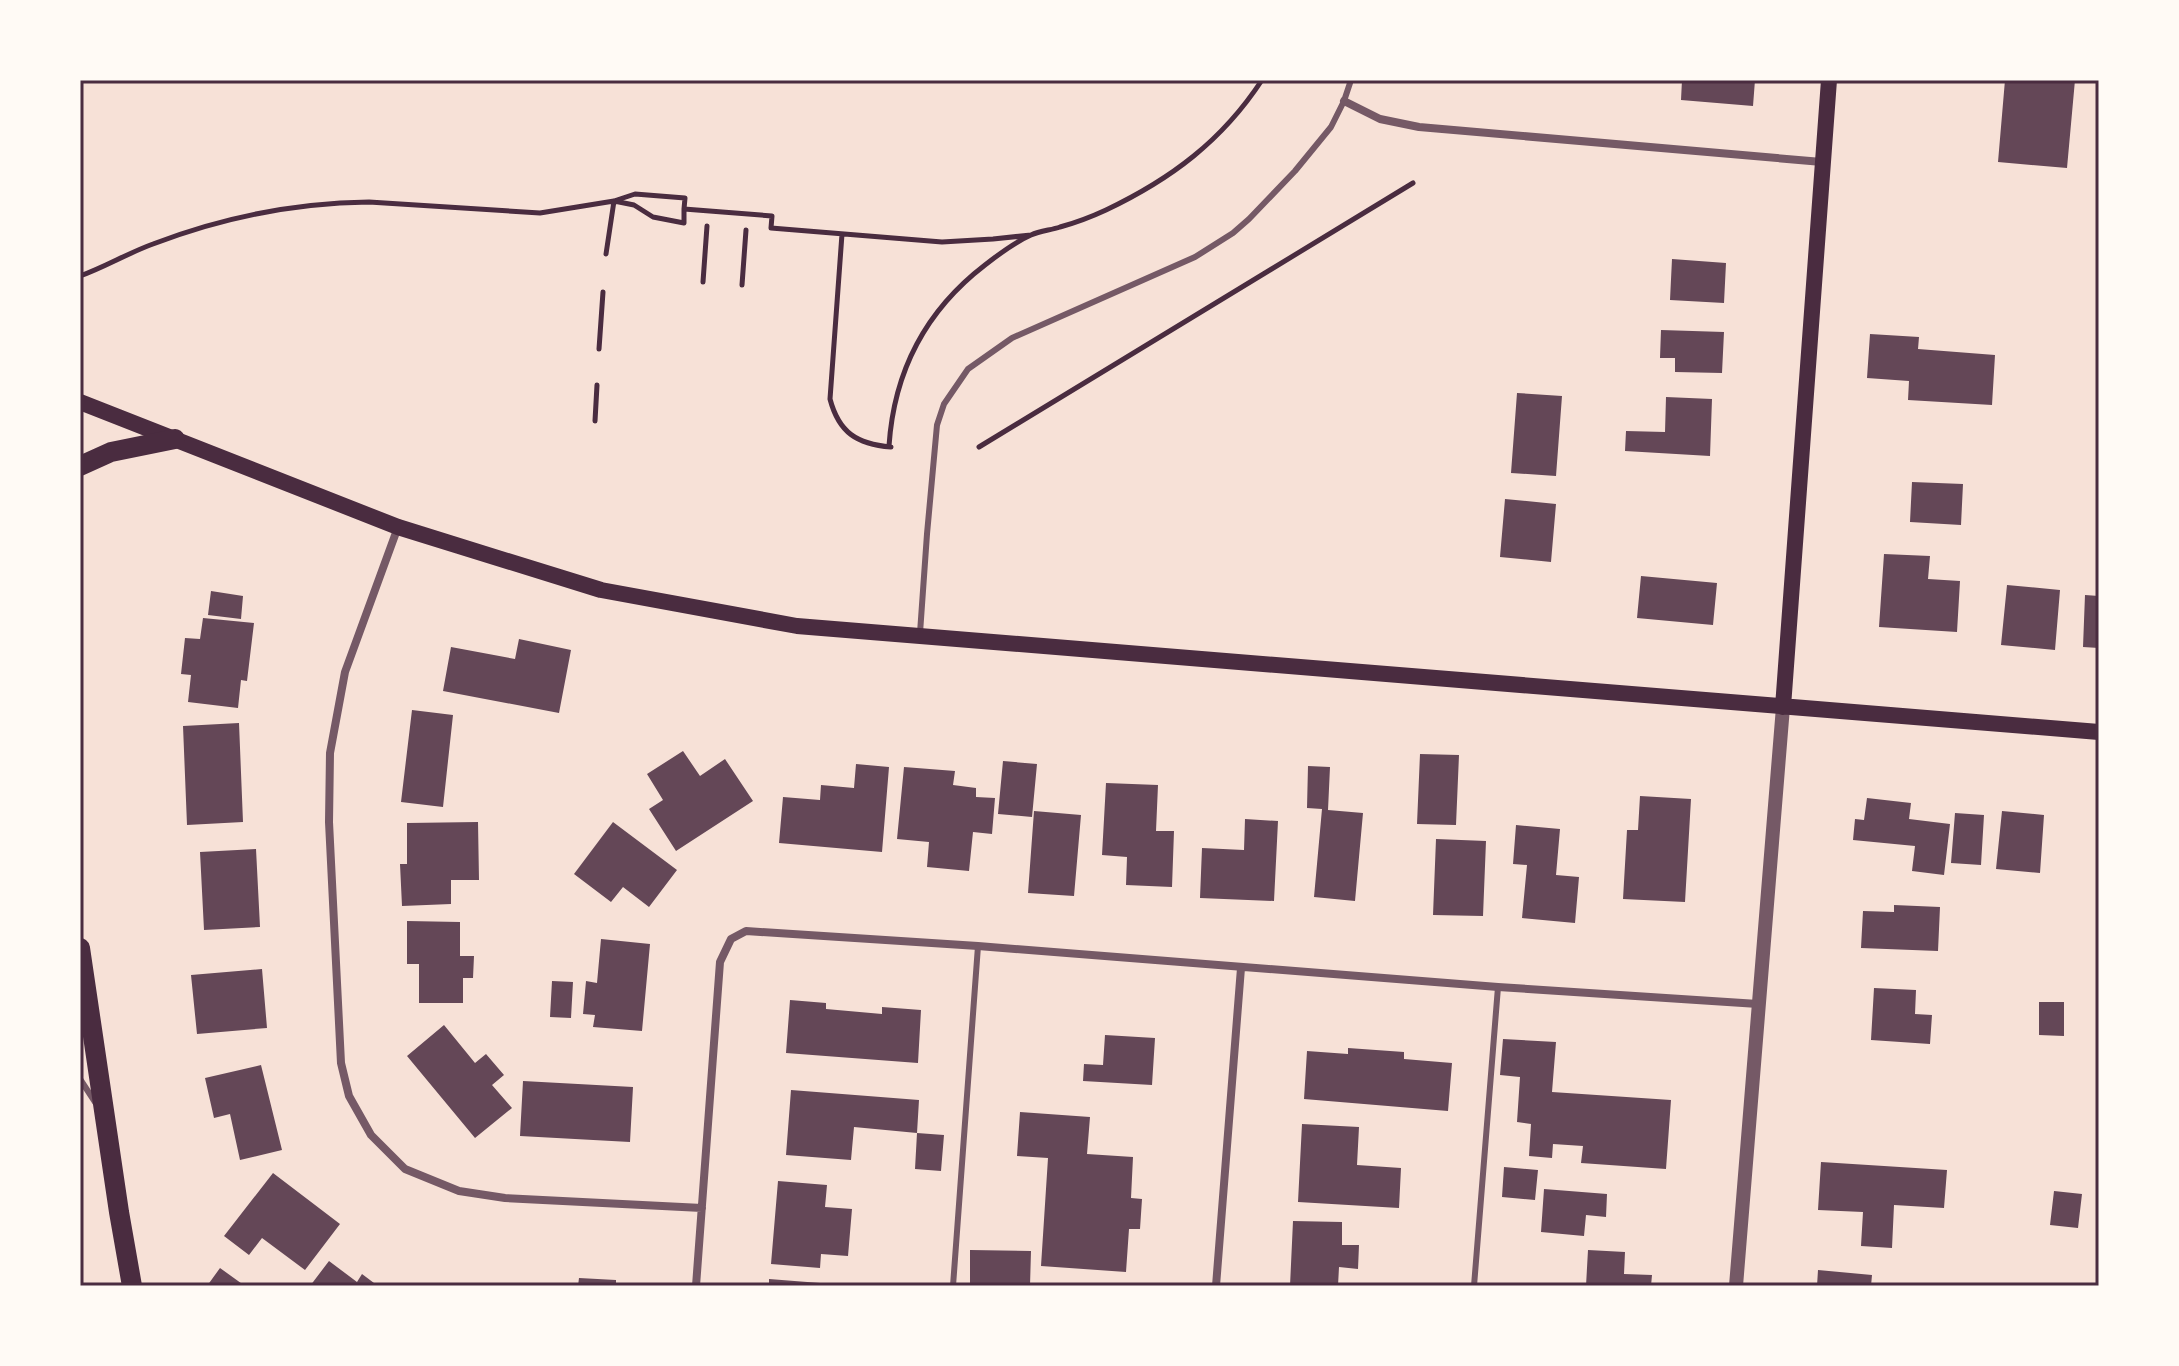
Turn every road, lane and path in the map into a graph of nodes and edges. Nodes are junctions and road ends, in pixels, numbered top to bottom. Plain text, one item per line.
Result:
1 (1262, 80) edge
2 (1351, 80) edge
3 (1829, 80) edge
4 (1344, 101) junction
5 (1822, 162) junction
6 (1413, 183) dead end
7 (614, 201) junction
8 (684, 209) junction
9 (707, 226) dead end
10 (746, 230) dead end
11 (842, 234) junction
12 (1031, 235) junction
13 (606, 254) dead end
14 (80, 276) edge
15 (703, 282) dead end
16 (742, 285) dead end
17 (603, 292) dead end
18 (599, 349) dead end
19 (597, 385) dead end
20 (80, 402) edge
21 (595, 421) dead end
22 (175, 439) junction
23 (979, 447) dead end
24 (80, 466) edge
25 (398, 527) junction
26 (920, 635) junction
27 (1783, 707) junction
28 (2099, 732) edge
29 (978, 946) junction
30 (80, 948) edge
31 (1241, 968) junction
32 (1498, 987) junction
33 (1758, 1004) junction
34 (80, 1079) edge
35 (105, 1118) junction
36 (702, 1208) junction
37 (132, 1286) edge
38 (696, 1286) edge
39 (953, 1286) edge
40 (1216, 1286) edge
41 (1474, 1286) edge
42 (1736, 1286) edge

1 - 12 path
2 - 4 lane
3 - 5 main road
4 - 5 street
4 - 26 lane
5 - 27 main road
6 - 23 path
7 - 8 path
7 - 8 path
7 - 13 path
7 - 14 path
8 - 11 path
9 - 15 path
10 - 16 path
11 - 12 path
11 - 12 path
17 - 18 path
19 - 21 path
20 - 22 main road
22 - 24 main road
22 - 25 main road
25 - 26 main road
25 - 36 street
26 - 27 main road
27 - 28 main road
27 - 33 street
29 - 31 street
29 - 36 street
29 - 39 lane
30 - 35 main road
31 - 32 street
31 - 40 street
32 - 33 street
32 - 41 lane
33 - 42 street
34 - 35 lane
35 - 37 main road
36 - 38 street

